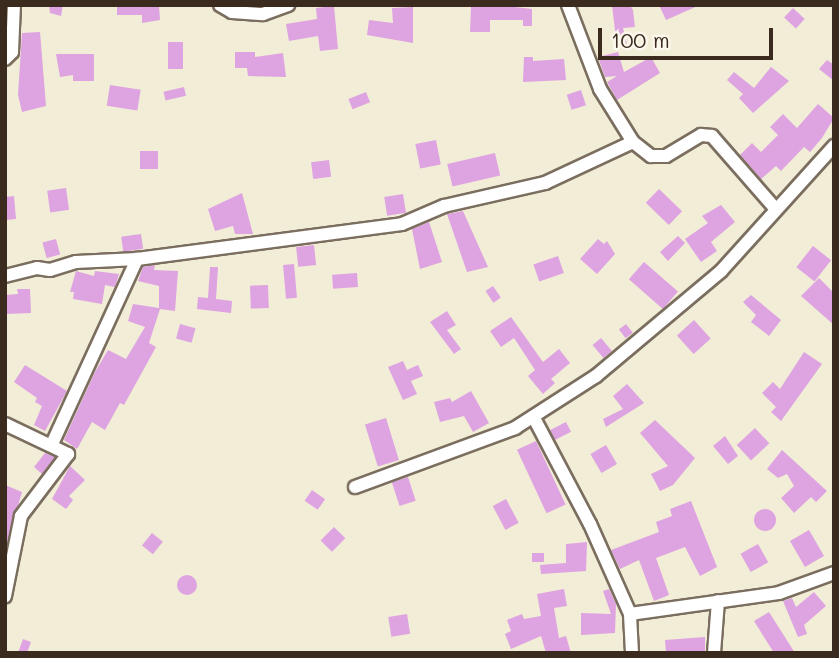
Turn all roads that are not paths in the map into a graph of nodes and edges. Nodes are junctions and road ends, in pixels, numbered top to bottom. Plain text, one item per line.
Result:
1 (14, 5) edge
2 (220, 5) edge
3 (288, 5) edge
4 (568, 5) edge
5 (5, 59) edge
6 (633, 142) junction
7 (834, 146) edge
8 (774, 207) junction
9 (136, 259) junction
10 (5, 276) edge
11 (534, 418) junction
12 (5, 424) edge
13 (52, 444) junction
14 (355, 487) dead end
15 (834, 573) edge
16 (5, 596) edge
17 (718, 601) junction
18 (630, 614) junction
19 (632, 653) edge
20 (715, 653) edge

1 - 5 street
2 - 3 street
4 - 6 street
6 - 8 street
6 - 9 street
7 - 8 street
8 - 11 street
9 - 10 street
9 - 13 street
11 - 14 street
11 - 18 street
12 - 13 street
13 - 16 street
15 - 17 street
17 - 18 street
17 - 20 street
18 - 19 street

